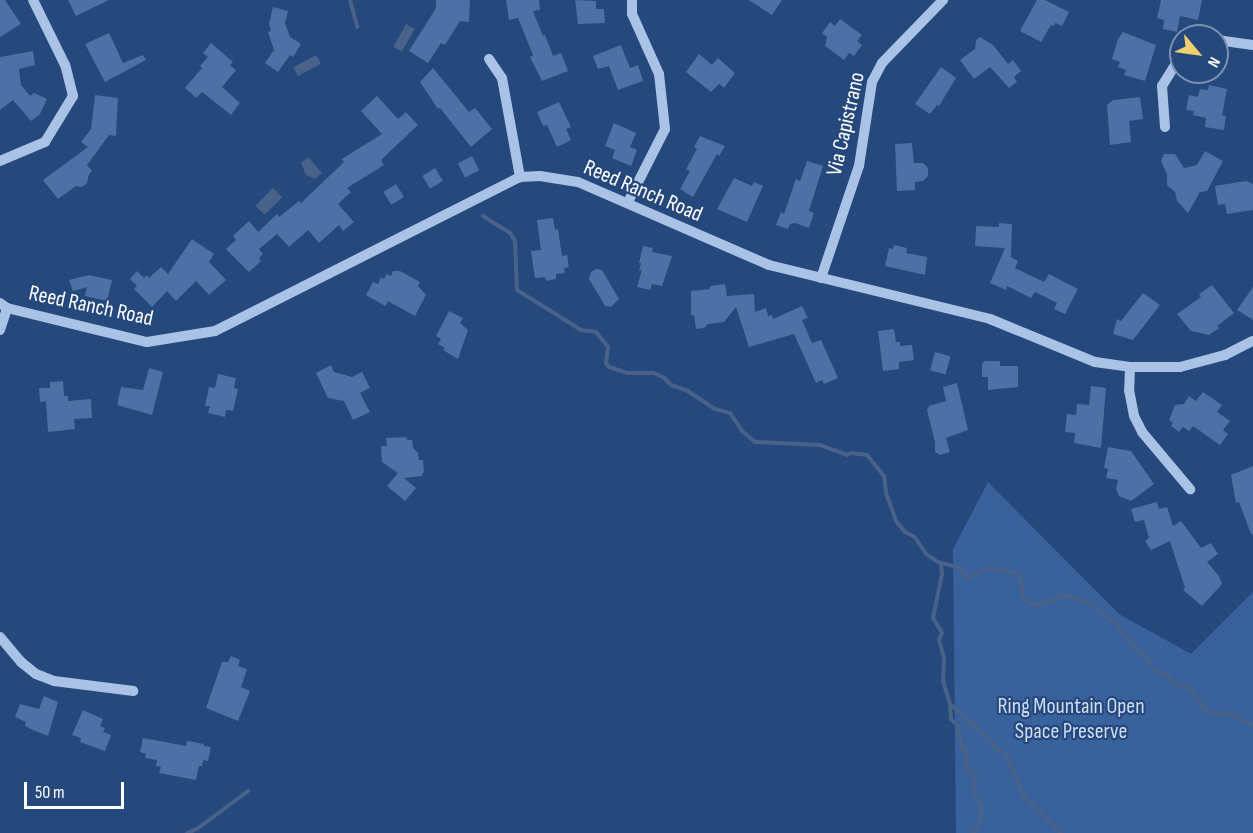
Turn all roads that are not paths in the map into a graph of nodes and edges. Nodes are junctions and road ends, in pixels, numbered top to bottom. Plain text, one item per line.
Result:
1 (33, 0) edge
2 (632, 0) edge
3 (943, 0) edge
4 (1229, 42) edge
5 (1253, 45) edge
6 (489, 59) dead end
7 (1169, 75) edge
8 (1165, 127) dead end
9 (0, 161) edge
10 (520, 177) junction
11 (628, 202) junction
12 (821, 278) junction
13 (4, 305) edge
14 (0, 330) edge
15 (1253, 341) edge
16 (1130, 367) junction
17 (1190, 489) dead end
18 (0, 638) edge
19 (133, 691) dead end

1 - 9 street
2 - 11 street
3 - 12 street, Via Capistrano
4 - 5 street
6 - 10 street
7 - 8 street
10 - 11 street, Reed Ranch Road
10 - 13 street, Reed Ranch Road
11 - 12 street, Reed Ranch Road
12 - 16 street, Reed Ranch Road
13 - 14 street
15 - 16 street, Reed Ranch Road
16 - 17 street
18 - 19 street

